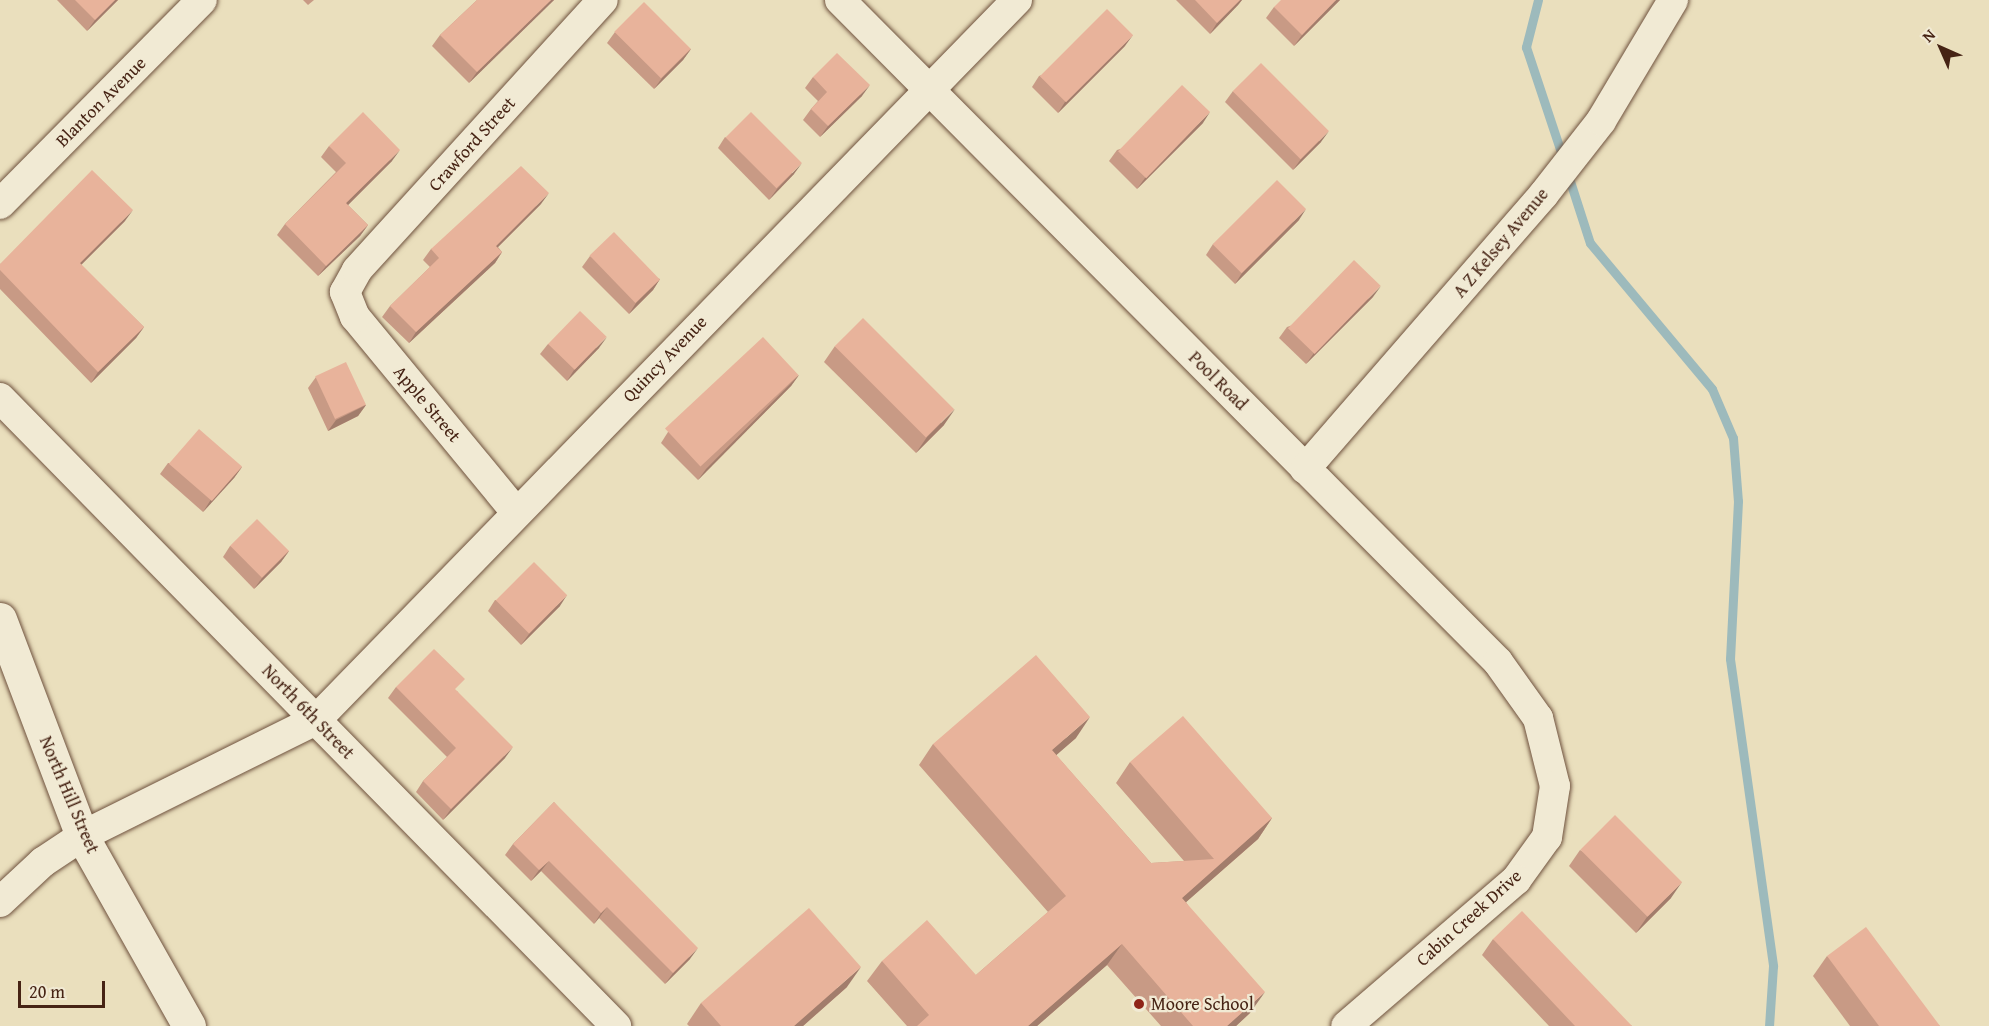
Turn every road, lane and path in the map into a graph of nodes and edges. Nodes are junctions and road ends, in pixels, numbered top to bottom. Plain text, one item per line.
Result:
1 (202, 0) edge
2 (603, 0) edge
3 (840, 0) edge
4 (1017, 0) edge
5 (1673, 0) edge
6 (927, 89) junction
7 (0, 204) edge
8 (345, 292) joint
9 (0, 398) edge
10 (1305, 469) junction
11 (516, 512) junction
12 (0, 619) edge
13 (316, 720) junction
14 (1555, 786) joint
15 (82, 836) junction
16 (0, 902) edge
17 (189, 1026) edge
18 (616, 1026) edge
19 (1346, 1026) edge

1 - 7 street, Blanton Avenue
2 - 8 street, Crawford Street
3 - 6 street, Pool Road
4 - 6 street, Quincy Avenue
5 - 10 street, A Z Kelsey Avenue
6 - 10 street, Pool Road
6 - 11 street, Quincy Avenue
8 - 11 street, Apple Street
9 - 13 street, North 6th Street
10 - 14 street, Pool Road
11 - 13 street, Quincy Avenue
12 - 15 street, North Hill Street
13 - 15 street, Quincy Avenue
13 - 18 street, North 6th Street
14 - 19 street, Cabin Creek Drive
15 - 16 street, Quincy Avenue
15 - 17 street, North Hill Street

